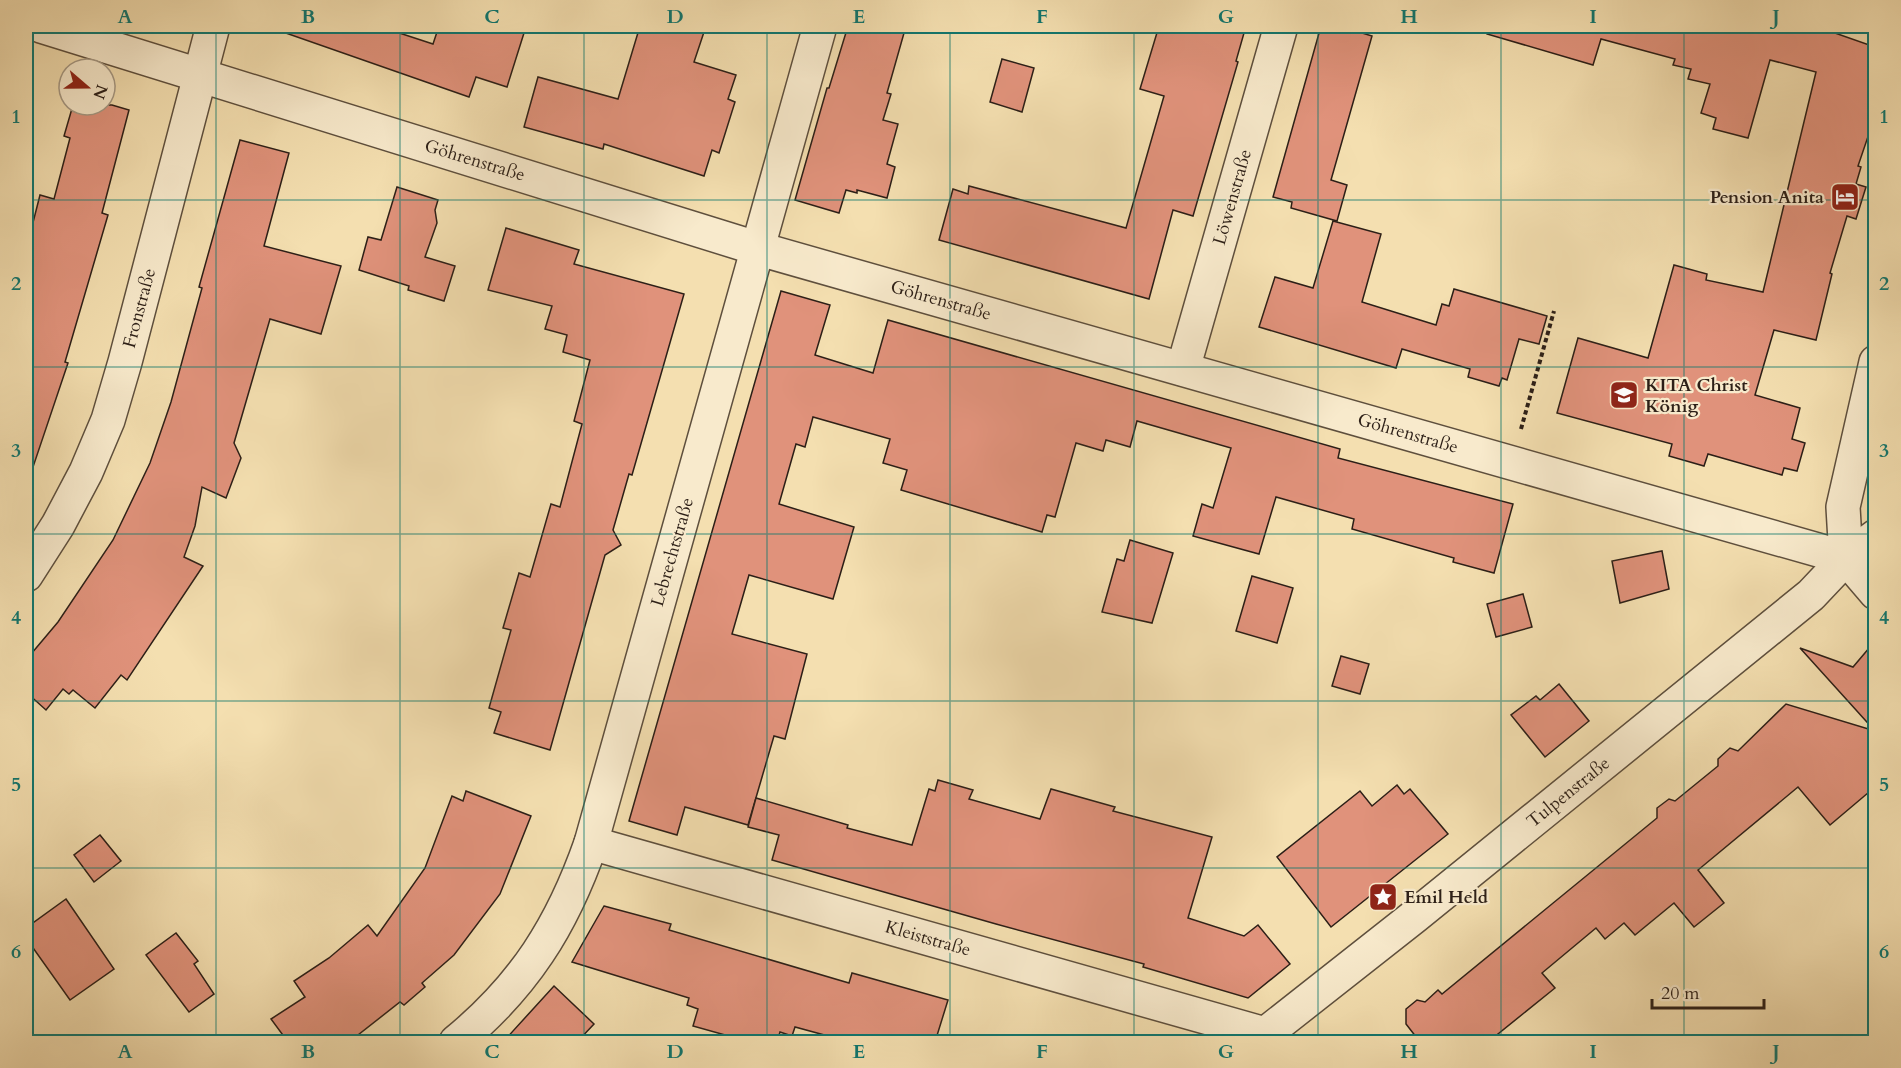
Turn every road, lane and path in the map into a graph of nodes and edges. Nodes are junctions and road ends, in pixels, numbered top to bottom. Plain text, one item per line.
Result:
1 (41, 26) edge
2 (213, 26) edge
3 (820, 26) edge
4 (1281, 26) edge
5 (200, 75) junction
6 (756, 248) junction
7 (1554, 311) dead end
8 (1875, 362) edge
9 (1183, 369) junction
10 (1511, 463) junction
11 (1875, 536) edge
12 (1846, 558) junction
13 (26, 575) edge
14 (1875, 593) edge
15 (591, 843) junction
16 (1260, 1038) edge
17 (456, 1042) edge

1 - 5 street, Göhrenstraße
2 - 5 street, Fronstraße
3 - 6 street, Lebrechtstraße
4 - 9 street, Löwenstraße
5 - 6 street, Göhrenstraße
5 - 13 street, Fronstraße
6 - 9 street, Göhrenstraße
6 - 15 street, Lebrechtstraße
7 - 10 path
8 - 12 street
9 - 10 street, Göhrenstraße
10 - 12 street, Göhrenstraße
11 - 12 street, Tulpenstraße
12 - 14 street
12 - 16 street, Tulpenstraße
15 - 16 street, Kleiststraße
15 - 17 street, Lebrechtstraße

